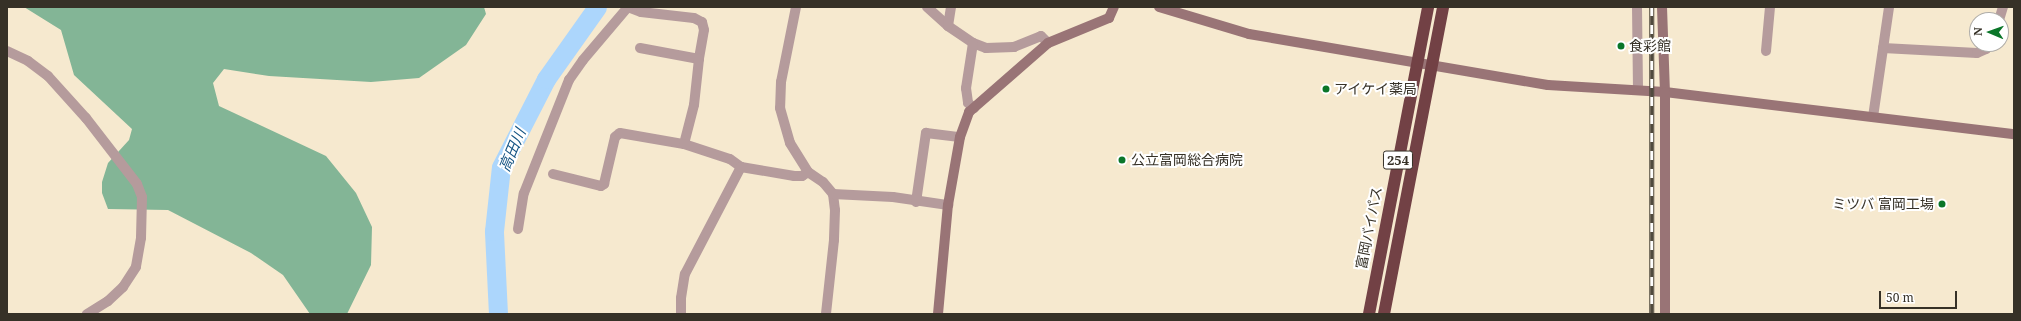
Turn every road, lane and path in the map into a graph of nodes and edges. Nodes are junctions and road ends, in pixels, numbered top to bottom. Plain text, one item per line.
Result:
1 (628, 7) edge
2 (796, 7) edge
3 (927, 7) edge
4 (951, 7) edge
5 (1114, 7) edge
6 (1159, 7) edge
7 (1428, 7) edge
8 (1443, 7) edge
9 (1637, 7) edge
10 (1662, 7) edge
11 (1770, 7) edge
12 (1889, 7) edge
13 (948, 26) junction
14 (973, 43) junction
15 (1048, 43) junction
16 (640, 48) dead end
17 (1883, 48) junction
18 (7, 51) edge
19 (1766, 51) dead end
20 (1978, 52) edge
21 (699, 59) junction
22 (1417, 63) junction
23 (1431, 66) junction
24 (1638, 90) junction
25 (1665, 92) junction
26 (974, 108) junction
27 (1873, 117) junction
28 (2014, 134) edge
29 (960, 137) junction
30 (684, 144) junction
31 (740, 167) junction
32 (808, 172) junction
33 (553, 174) dead end
34 (833, 194) junction
35 (916, 202) junction
36 (948, 205) junction
37 (518, 229) dead end
38 (87, 314) edge
39 (681, 314) edge
40 (826, 314) edge
41 (938, 314) edge
42 (1369, 314) edge
43 (1384, 314) edge
44 (1665, 314) edge

1 - 21 street
1 - 37 street
2 - 32 street
3 - 13 street
4 - 13 street
5 - 15 street
6 - 22 street
7 - 22 highway, 富岡バイパス / 254
8 - 23 highway, 254
9 - 24 street
10 - 25 street
11 - 19 street
12 - 17 street
13 - 14 street
14 - 15 street
14 - 26 street
15 - 26 street
16 - 21 street
17 - 20 street
17 - 27 street
18 - 38 street
21 - 30 street
22 - 23 street
22 - 42 highway, 富岡バイパス / 254
23 - 24 street
23 - 43 highway, 254
24 - 25 street
25 - 27 street
25 - 44 street
26 - 29 street
27 - 28 street
29 - 35 street
29 - 36 street
30 - 31 street
30 - 33 street
31 - 32 street
31 - 39 street
32 - 34 street
34 - 35 street
34 - 40 street
35 - 36 street
36 - 41 street

